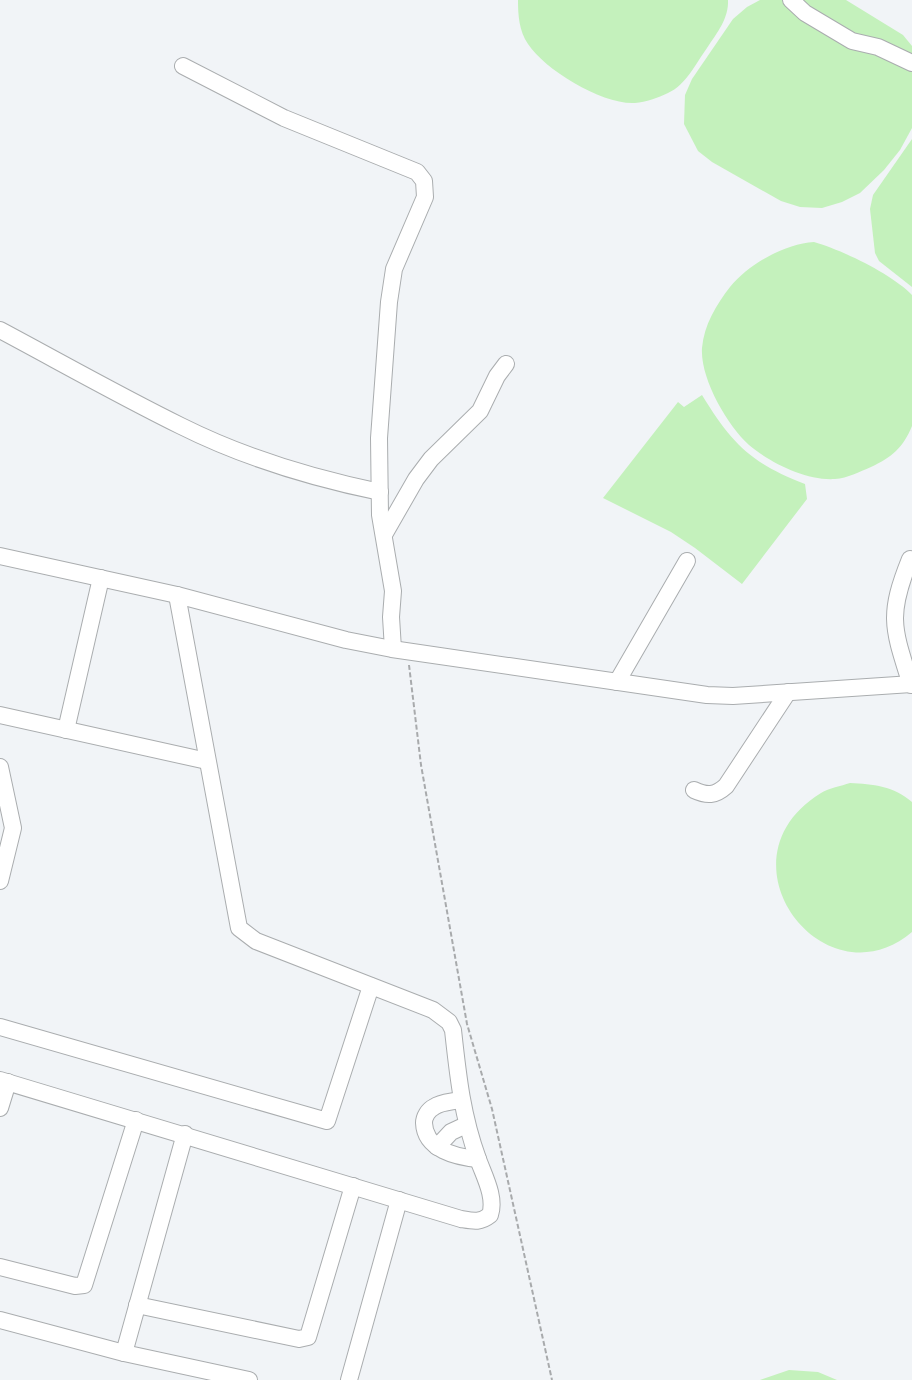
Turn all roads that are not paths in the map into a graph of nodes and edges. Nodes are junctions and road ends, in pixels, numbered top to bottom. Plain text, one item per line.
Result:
1 (791, 0) edge
2 (912, 62) edge
3 (183, 66) dead end
4 (0, 330) edge
5 (506, 364) dead end
6 (380, 492) junction
7 (384, 533) junction
8 (0, 556) edge
9 (910, 559) dead end
10 (687, 560) dead end
11 (101, 578) junction
12 (177, 595) junction
13 (400, 650) junction
14 (617, 682) junction
15 (911, 684) edge
16 (788, 692) junction
17 (0, 715) edge
18 (66, 730) junction
19 (207, 760) junction
20 (0, 767) edge
21 (694, 790) dead end
22 (0, 881) edge
23 (370, 986) junction
24 (0, 1027) edge
25 (4, 1081) edge
26 (460, 1100) junction
27 (0, 1108) edge
28 (136, 1120) junction
29 (466, 1125) junction
30 (185, 1134) junction
31 (437, 1147) junction
32 (478, 1159) junction
33 (353, 1186) junction
34 (399, 1200) junction
35 (0, 1267) edge
36 (137, 1305) junction
37 (0, 1320) edge
38 (124, 1353) junction
39 (249, 1380) edge
40 (349, 1380) edge

1 - 2 street
3 - 6 street
4 - 6 street
5 - 7 street
6 - 7 street
7 - 13 street
8 - 11 street
9 - 15 street
10 - 14 street
11 - 12 street
11 - 18 street
12 - 13 street
12 - 19 street
13 - 14 street
14 - 16 street
15 - 16 street
16 - 21 street
17 - 18 street
18 - 19 street
19 - 23 street
20 - 22 street
23 - 24 street
23 - 26 street
25 - 27 street
25 - 28 street
26 - 29 street
26 - 31 street
28 - 30 street
28 - 35 street
29 - 31 street
29 - 32 street
30 - 33 street
30 - 36 street
31 - 32 street
32 - 34 street
33 - 34 street
33 - 36 street
34 - 40 street
36 - 38 street
37 - 38 street
38 - 39 street

